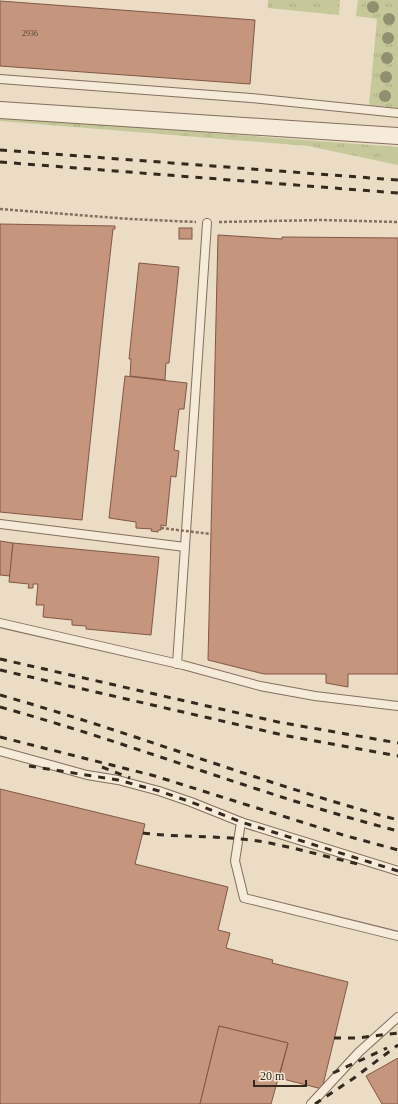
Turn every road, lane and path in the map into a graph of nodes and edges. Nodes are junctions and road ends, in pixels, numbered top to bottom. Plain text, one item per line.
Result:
1 (0, 79) edge
2 (0, 110) edge
3 (398, 112) edge
4 (398, 136) edge
5 (207, 223) dead end
6 (0, 524) edge
7 (161, 528) dead end
8 (211, 534) dead end
9 (185, 547) junction
10 (0, 623) edge
11 (177, 664) junction
12 (398, 706) edge
13 (0, 751) edge
14 (241, 822) junction
15 (398, 871) edge
16 (398, 936) edge
17 (398, 1017) edge
18 (311, 1104) edge

1 - 3 lane
2 - 4 street
5 - 9 lane
6 - 9 lane
7 - 8 path, bridge
9 - 11 lane
10 - 11 lane
11 - 12 lane
13 - 14 lane
14 - 15 lane
14 - 16 lane
17 - 18 lane

